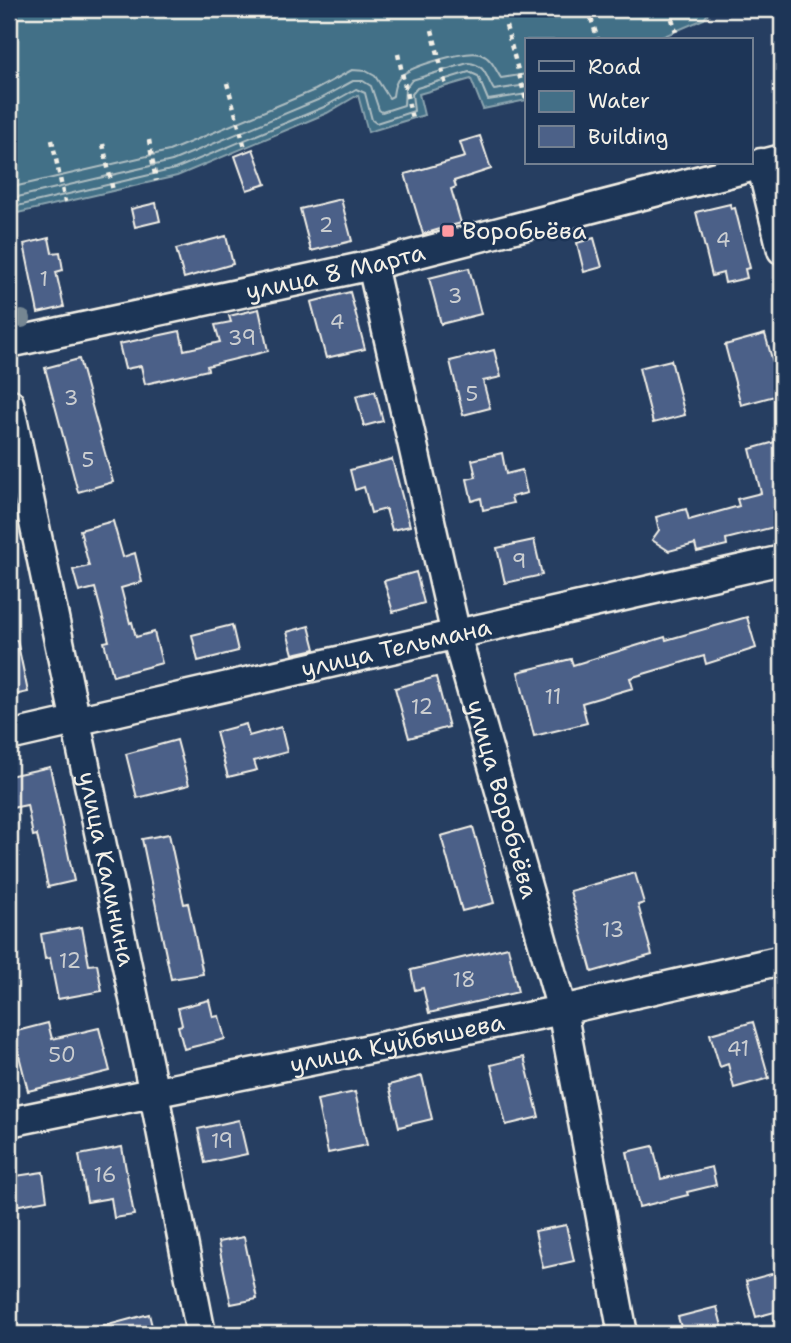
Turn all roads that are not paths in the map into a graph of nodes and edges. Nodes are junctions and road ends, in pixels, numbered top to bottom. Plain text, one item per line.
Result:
1 (772, 161) edge
2 (782, 250) edge
3 (372, 265) junction
4 (9, 343) edge
5 (9, 403) edge
6 (782, 560) edge
7 (456, 635) junction
8 (77, 722) junction
9 (9, 736) edge
10 (782, 960) edge
11 (562, 1010) junction
12 (154, 1094) junction
13 (9, 1122) edge
14 (201, 1334) edge
15 (623, 1334) edge

1 - 2 street
1 - 3 street, улица 8 Марта
3 - 4 street, улица 8 Марта
3 - 7 street, улица Воробьёва
5 - 8 street, улица Калинина
6 - 7 street, улица Тельмана
7 - 8 street, улица Тельмана
7 - 11 street, улица Воробьёва
8 - 9 street, улица Тельмана
8 - 12 street, улица Калинина
10 - 11 street, улица Куйбышева
11 - 12 street, улица Куйбышева
11 - 15 street, улица Воробьёва
12 - 13 street, улица Куйбышева
12 - 14 street, улица Калинина

